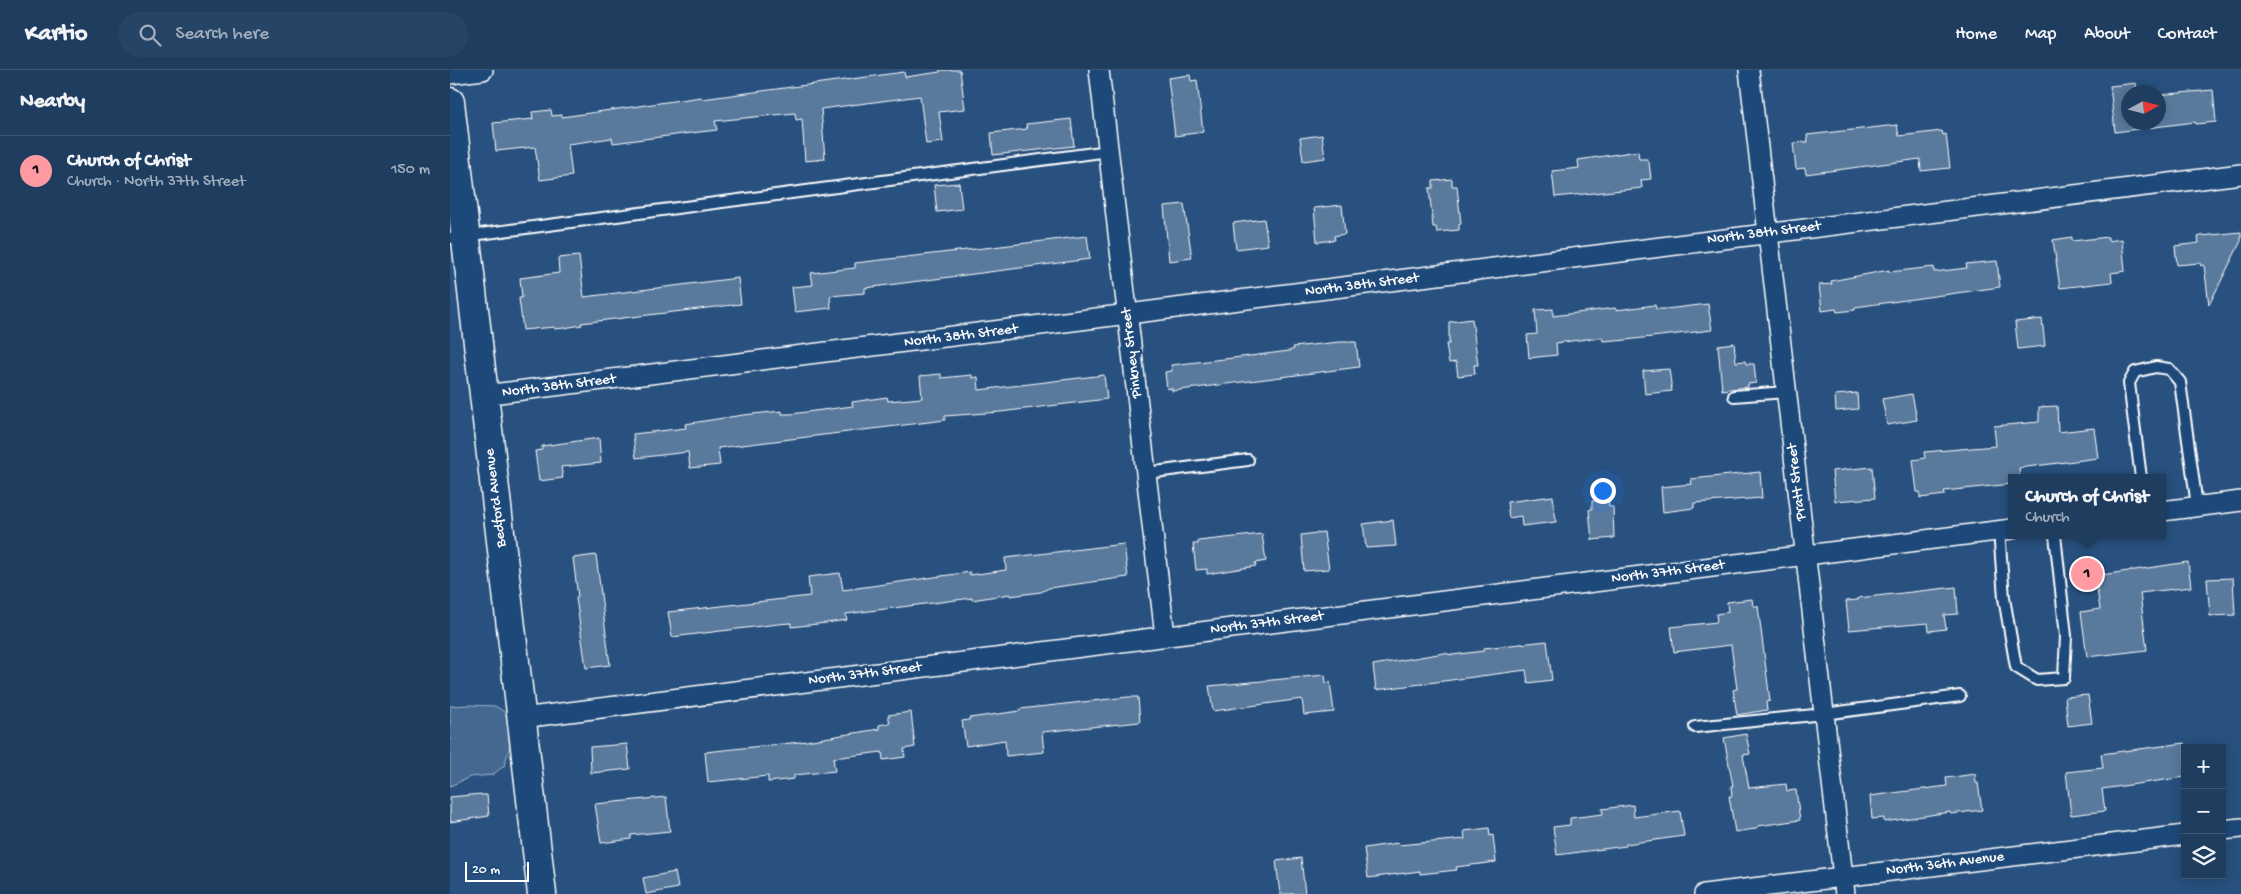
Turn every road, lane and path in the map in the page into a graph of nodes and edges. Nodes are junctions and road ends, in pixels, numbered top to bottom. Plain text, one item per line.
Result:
1 (483, 70) edge
2 (1099, 70) edge
3 (1749, 70) edge
4 (450, 74) edge
5 (450, 102) edge
6 (1109, 151) junction
7 (2241, 174) edge
8 (1768, 233) junction
9 (458, 237) edge
10 (1128, 315) junction
11 (1787, 392) junction
12 (484, 395) junction
13 (1734, 396) dead end
14 (1248, 460) dead end
15 (1146, 474) junction
16 (2140, 474) edge
17 (2241, 501) edge
18 (2197, 506) junction
19 (2166, 510) edge
20 (2006, 529) edge
21 (2055, 539) edge
22 (1806, 554) junction
23 (1165, 636) junction
24 (1960, 696) dead end
25 (1824, 714) junction
26 (522, 718) junction
27 (1694, 727) dead end
28 (2241, 828) edge
29 (2226, 830) edge
30 (2181, 835) edge
31 (1844, 885) edge
32 (542, 894) edge
33 (1704, 894) edge

1 - 4 street
2 - 6 street, Pinkney Street
3 - 8 street, Pratt Street
5 - 9 street, Bedford Avenue
6 - 9 lane
6 - 10 street, Pinkney Street
7 - 8 street, North 38th Street
8 - 10 street, North 38th Street
8 - 11 street, Pratt Street
9 - 12 street, Bedford Avenue
10 - 12 street, North 38th Street
10 - 15 street, Pinkney Street
11 - 13 lane
11 - 22 street, Pratt Street
12 - 26 street, Bedford Avenue
14 - 15 lane
15 - 23 street, Pinkney Street
16 - 18 lane
17 - 18 street
18 - 19 street
20 - 21 lane
20 - 22 street, North 37th Street
22 - 23 street, North 37th Street
22 - 25 street, Pratt Street
23 - 26 street, North 37th Street
24 - 25 lane
25 - 27 lane
25 - 31 street, Pratt Street
26 - 32 street, Bedford Avenue
28 - 29 street
30 - 31 street, North 36th Avenue
31 - 33 street, North 36th Avenue

